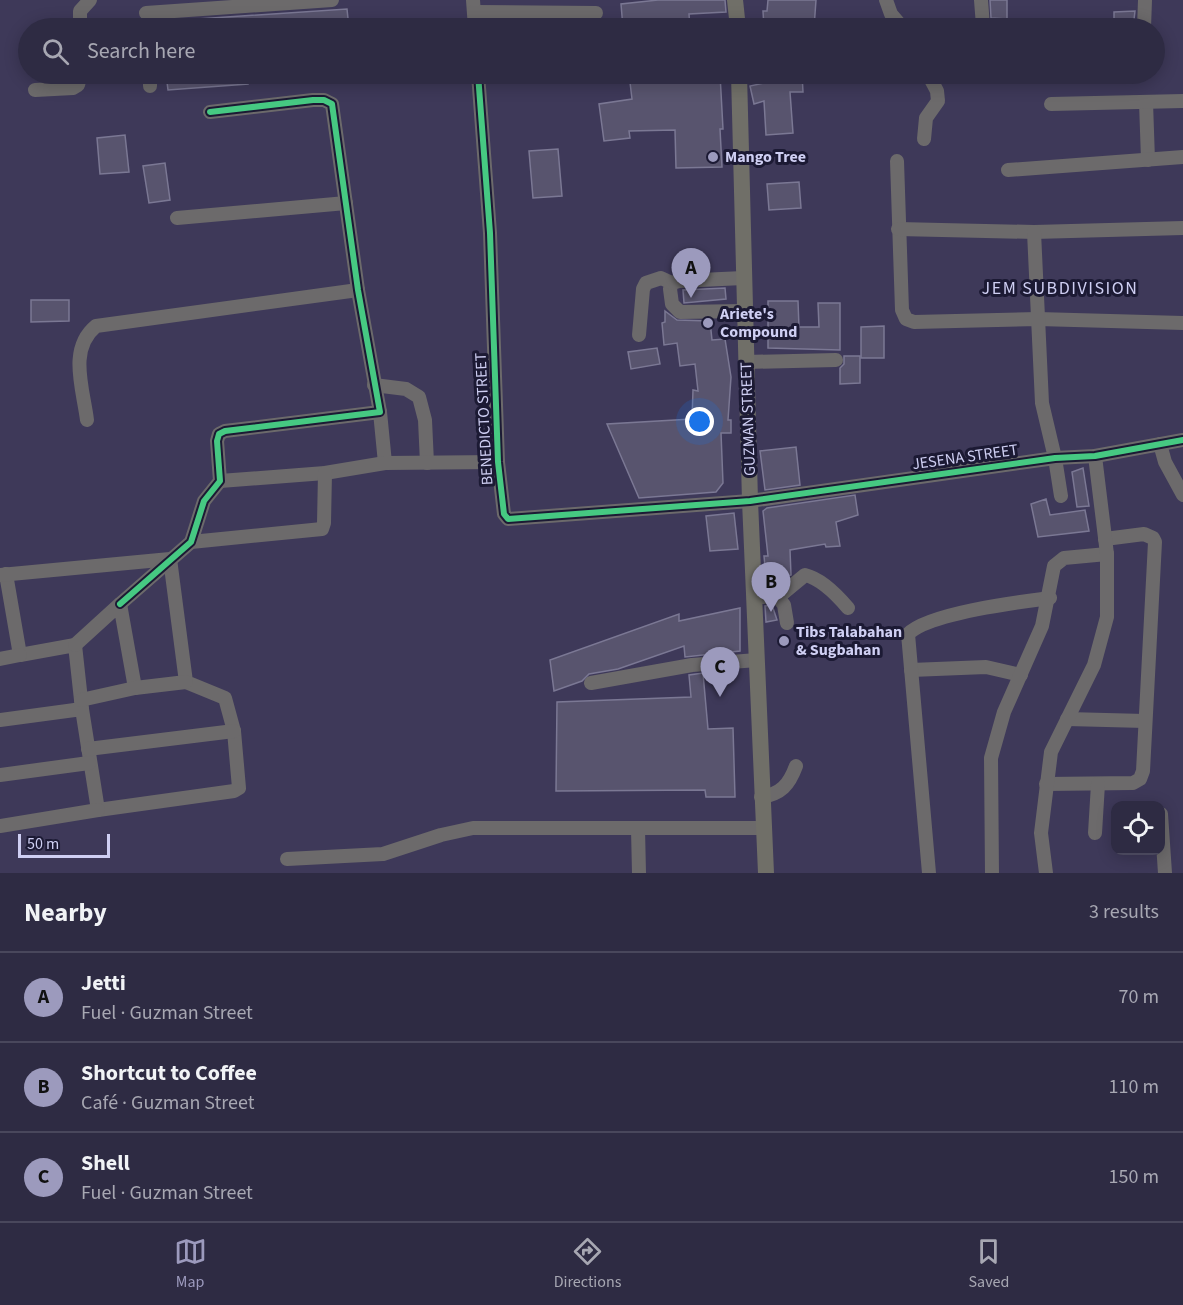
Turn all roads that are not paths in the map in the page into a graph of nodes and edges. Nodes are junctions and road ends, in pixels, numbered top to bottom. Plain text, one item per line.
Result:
1 (90, 0) edge
2 (203, 0) edge
3 (332, 0) edge
4 (886, 0) edge
5 (981, 0) edge
6 (1145, 0) edge
7 (255, 3) edge
8 (474, 6) edge
9 (145, 9) junction
10 (596, 14) dead end
11 (80, 18) edge
12 (146, 18) edge
13 (894, 18) edge
14 (982, 18) edge
15 (1144, 18) edge
16 (78, 84) edge
17 (479, 84) edge
18 (739, 84) edge
19 (933, 84) edge
20 (35, 90) dead end
21 (1183, 101) edge
22 (1146, 102) junction
23 (1051, 104) dead end
24 (210, 112) dead end
25 (924, 139) dead end
26 (1183, 157) edge
27 (1148, 160) junction
28 (897, 161) dead end
29 (1008, 170) dead end
30 (346, 203) junction
31 (177, 218) dead end
32 (1183, 228) edge
33 (898, 229) junction
34 (1034, 231) junction
35 (743, 278) junction
36 (672, 283) junction
37 (358, 290) junction
38 (744, 311) junction
39 (1038, 319) junction
40 (1183, 323) edge
41 (639, 335) dead end
42 (836, 360) dead end
43 (746, 362) junction
44 (374, 385) junction
45 (380, 412) junction
46 (87, 420) dead end
47 (1183, 440) edge
48 (1160, 444) junction
49 (1095, 456) junction
50 (1056, 458) junction
51 (498, 462) junction
52 (385, 463) junction
53 (427, 463) junction
54 (325, 473) junction
55 (220, 481) junction
56 (1183, 495) edge
57 (1061, 496) dead end
58 (750, 501) junction
59 (1105, 539) junction
60 (191, 542) junction
61 (1107, 554) junction
62 (170, 559) junction
63 (3, 575) edge
64 (777, 596) junction
65 (756, 598) junction
66 (1050, 598) junction
67 (120, 604) junction
68 (848, 608) dead end
69 (787, 623) dead end
70 (75, 645) junction
71 (20, 655) junction
72 (0, 659) edge
73 (757, 660) junction
74 (911, 670) junction
75 (1021, 675) junction
76 (186, 682) junction
77 (591, 683) dead end
78 (135, 688) junction
79 (81, 704) junction
80 (1067, 719) junction
81 (0, 720) edge
82 (1145, 721) junction
83 (234, 731) junction
84 (88, 748) junction
85 (89, 763) junction
86 (796, 766) dead end
87 (0, 776) edge
88 (1046, 784) junction
89 (1098, 784) junction
90 (761, 797) junction
91 (98, 810) junction
92 (0, 826) edge
93 (762, 828) junction
94 (638, 830) junction
95 (1095, 833) dead end
96 (1164, 855) edge
97 (287, 859) dead end
98 (639, 873) edge
99 (766, 873) edge
100 (929, 873) edge
101 (993, 873) edge
102 (1046, 873) edge
103 (1165, 873) edge

1 - 11 street
2 - 9 street
3 - 7 street
4 - 13 street
5 - 14 street
6 - 15 street
7 - 9 street
8 - 10 street
9 - 12 street
16 - 20 street
17 - 51 street, BENEDICTO STREET
18 - 35 main road, GUZMAN STREET
19 - 25 street
21 - 22 street
22 - 23 street
22 - 27 street
24 - 30 street
26 - 27 street
27 - 29 street
28 - 33 street
30 - 31 street
30 - 37 street
32 - 34 street
33 - 34 street
33 - 39 street
34 - 39 street
35 - 36 street
35 - 38 main road, GUZMAN STREET
36 - 38 street
36 - 41 street
37 - 44 street
37 - 46 street
38 - 43 main road, GUZMAN STREET
39 - 40 street
39 - 50 street
42 - 43 street
43 - 58 main road, GUZMAN STREET
44 - 45 street
44 - 53 street
45 - 52 street
45 - 55 street
47 - 48 street, JESENA STREET
48 - 49 street, JESENA STREET
48 - 56 street
49 - 50 street, JESENA STREET
49 - 59 street
50 - 57 street
50 - 58 street, JESENA STREET
51 - 53 street
51 - 58 street, BENEDICTO STREET
52 - 53 street
52 - 54 street
54 - 55 street
54 - 60 street
55 - 60 street
58 - 65 main road, GUZMAN STREET
59 - 61 street
59 - 82 street
60 - 62 street
61 - 66 street
61 - 80 street
62 - 63 street
62 - 67 street
62 - 76 street
63 - 71 street
64 - 65 street
64 - 68 street
64 - 69 street
65 - 73 main road, GUZMAN STREET
66 - 74 street
66 - 75 street
67 - 70 street
67 - 78 street
70 - 71 street
70 - 79 street
71 - 72 street
73 - 77 street
73 - 90 main road, GUZMAN STREET
74 - 75 street
74 - 100 street
75 - 101 street
76 - 78 street
76 - 83 street
78 - 79 street
79 - 81 street
79 - 84 street
80 - 82 street
80 - 88 street
82 - 89 street
83 - 84 street
83 - 91 street
84 - 85 street
85 - 87 street
85 - 91 street
86 - 90 street
88 - 89 street
88 - 102 street
89 - 95 street
90 - 93 main road, GUZMAN STREET
91 - 92 street
93 - 94 street
93 - 99 main road, GUZMAN STREET
94 - 97 street
94 - 98 street
96 - 103 street

